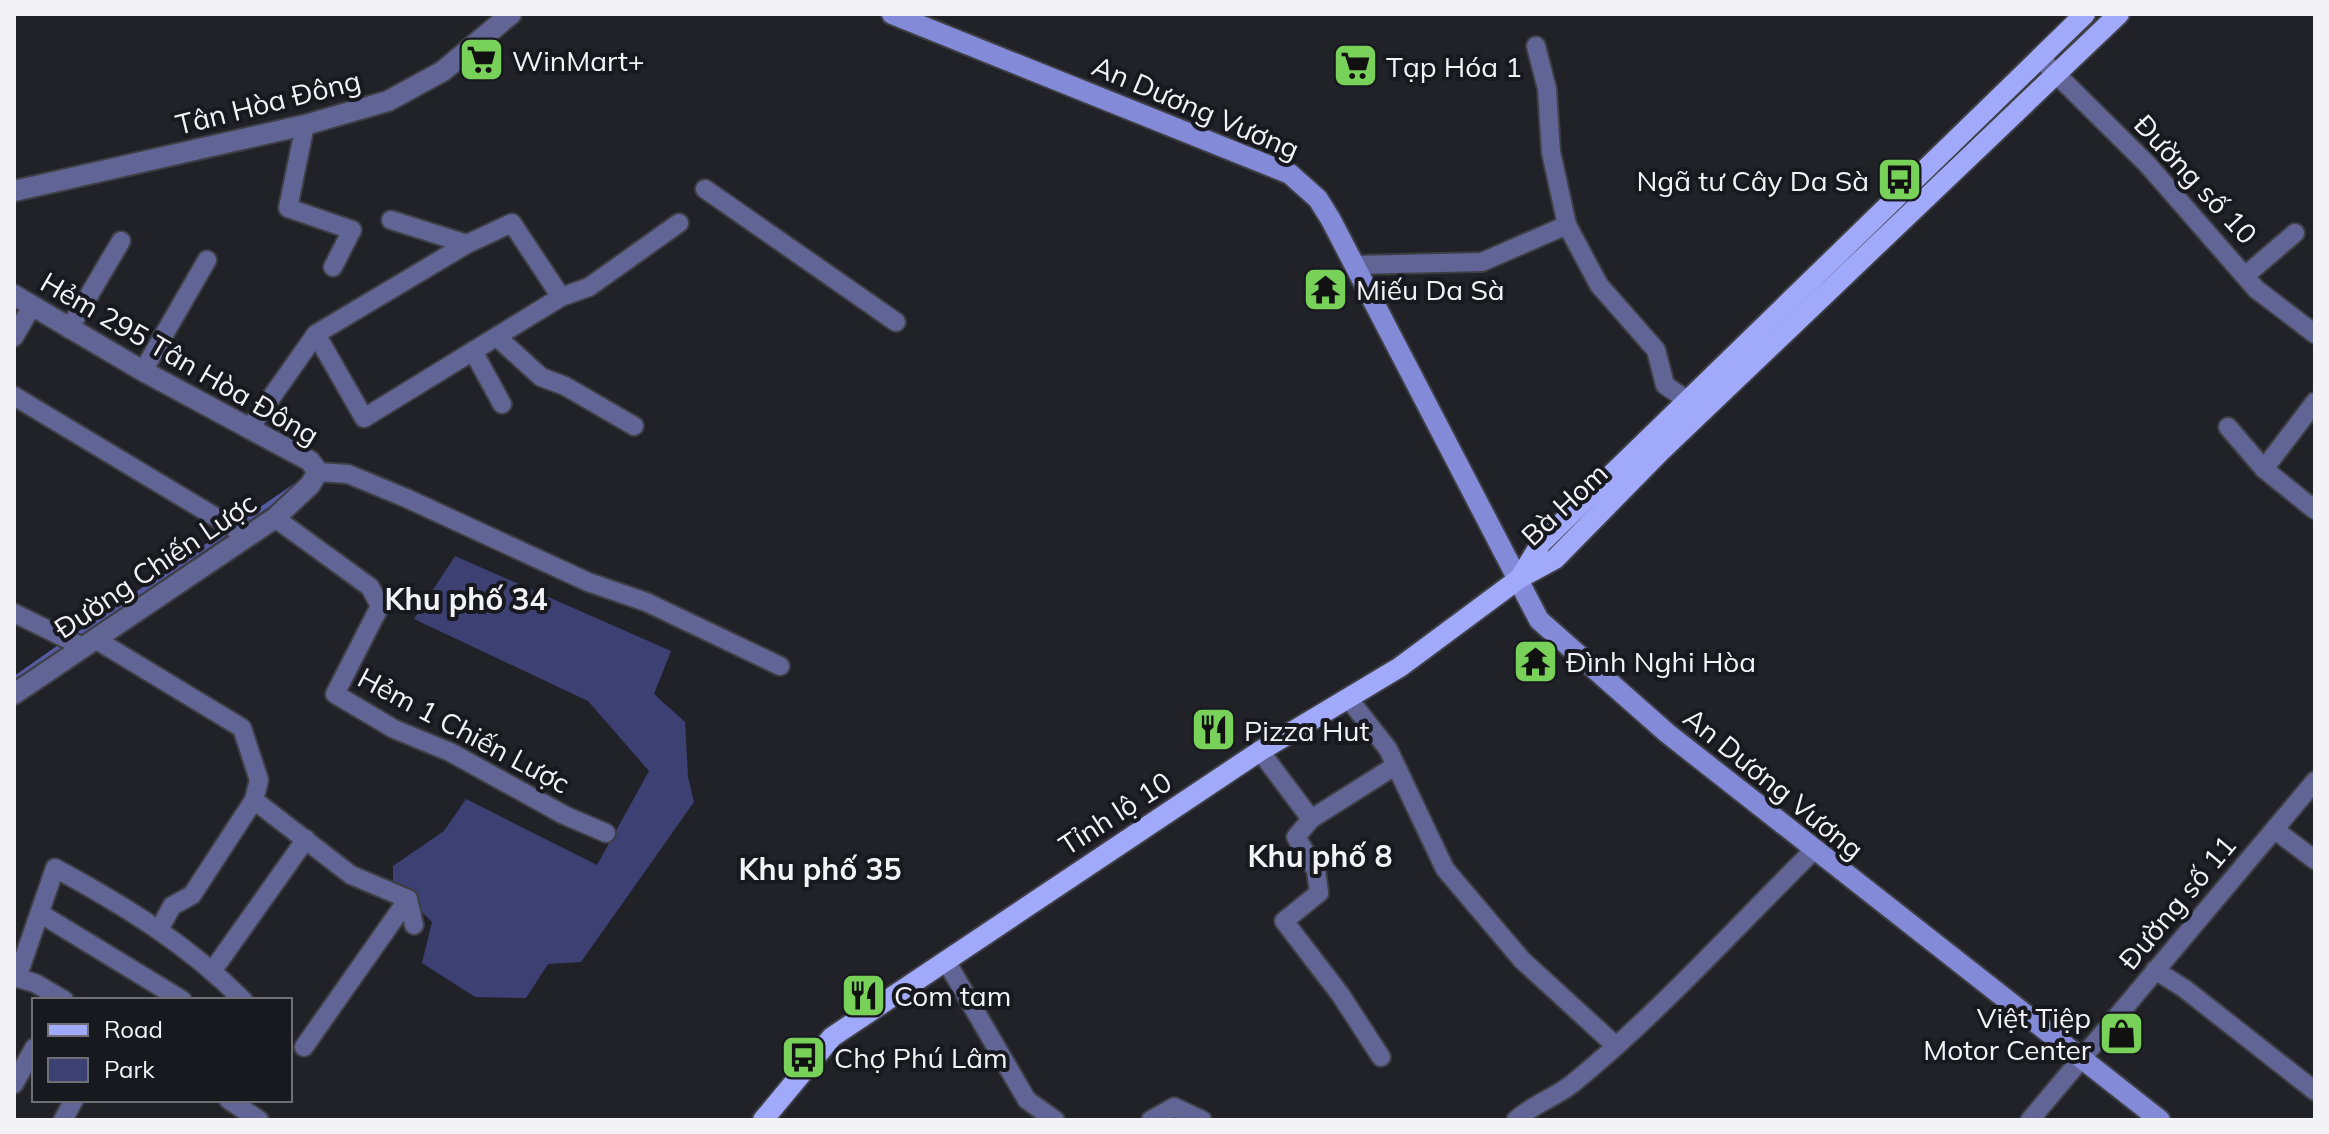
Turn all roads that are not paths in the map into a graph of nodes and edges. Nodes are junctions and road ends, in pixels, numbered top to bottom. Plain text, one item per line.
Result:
1 (511, 14) edge
2 (892, 14) edge
3 (2085, 14) edge
4 (2119, 14) edge
5 (1536, 46) dead end
6 (2039, 57) junction
7 (2056, 74) junction
8 (305, 125) junction
9 (705, 189) dead end
10 (14, 191) edge
11 (391, 220) dead end
12 (679, 223) dead end
13 (1567, 225) junction
14 (2295, 233) dead end
15 (121, 241) dead end
16 (467, 244) junction
17 (207, 260) dead end
18 (1354, 265) junction
19 (333, 267) dead end
20 (2246, 275) junction
21 (561, 297) junction
22 (23, 300) edge
23 (896, 322) dead end
24 (69, 329) junction
25 (316, 334) junction
26 (2315, 334) edge
27 (14, 337) edge
28 (497, 337) junction
29 (473, 351) junction
30 (143, 371) junction
31 (14, 396) edge
32 (2315, 402) edge
33 (502, 404) dead end
34 (1695, 406) junction
35 (634, 426) dead end
36 (2228, 427) dead end
37 (249, 429) junction
38 (2264, 469) junction
39 (318, 472) junction
40 (2315, 510) edge
41 (275, 518) junction
42 (238, 530) junction
43 (1520, 578) junction
44 (14, 613) edge
45 (89, 643) junction
46 (780, 666) dead end
47 (14, 694) edge
48 (1348, 698) junction
49 (1260, 751) junction
50 (1395, 766) junction
51 (2315, 781) edge
52 (254, 800) junction
53 (1311, 819) junction
54 (2275, 830) junction
55 (606, 833) dead end
56 (306, 839) junction
57 (1814, 850) junction
58 (2315, 860) edge
59 (408, 899) junction
60 (41, 914) junction
61 (414, 925) dead end
62 (160, 928) junction
63 (946, 961) junction
64 (213, 970) junction
65 (2155, 970) junction
66 (15, 977) edge
67 (60, 998) edge
68 (179, 998) edge
69 (241, 998) edge
70 (1616, 1046) junction
71 (304, 1047) dead end
72 (32, 1052) edge
73 (1381, 1057) dead end
74 (2081, 1059) junction
75 (14, 1084) edge
76 (2315, 1091) edge
77 (73, 1102) edge
78 (232, 1102) edge
79 (63, 1120) edge
80 (259, 1120) edge
81 (763, 1120) edge
82 (1055, 1120) edge
83 (1151, 1120) edge
84 (1202, 1120) edge
85 (1516, 1120) edge
86 (2030, 1120) edge
87 (2160, 1120) edge

1 - 8 street, Tân Hòa Đông
2 - 18 main road, An Dương Vương
3 - 6 main road, Bà Hom
4 - 7 main road, Bà Hom
5 - 13 street
6 - 7 street, Đường số 10
6 - 34 main road, Bà Hom
7 - 20 street, Đường số 10
7 - 34 main road, Bà Hom
8 - 10 street, Tân Hòa Đông
8 - 19 street
9 - 23 street
11 - 16 street
12 - 21 street
13 - 18 street
13 - 34 street
14 - 20 street
15 - 24 street
16 - 21 street
16 - 25 street
17 - 30 street
18 - 43 main road, An Dương Vương
20 - 26 street, Đường số 10
21 - 28 street
22 - 24 street, Hẻm 295 Tân Hòa Đông
22 - 27 street
24 - 30 street, Hẻm 295 Tân Hòa Đông
25 - 29 street
25 - 37 street
28 - 29 street
28 - 35 street
29 - 33 street
30 - 37 street, Hẻm 295 Tân Hòa Đông
31 - 42 street
32 - 38 street
34 - 43 main road, Bà Hom
36 - 38 street
37 - 39 street, Hẻm 295 Tân Hòa Đông
38 - 40 street
39 - 41 street, Đường Chiến Lược
39 - 46 street
41 - 42 street, Đường Chiến Lược
41 - 55 street, Hẻm 1 Chiến Lược
42 - 45 street, Đường Chiến Lược
43 - 48 main road, Tỉnh lộ 10
43 - 57 main road, An Dương Vương
44 - 45 street
45 - 47 street, Đường Chiến Lược
45 - 52 street
48 - 49 main road, Tỉnh lộ 10
48 - 50 street
49 - 53 street
49 - 63 main road, Tỉnh lộ 10
50 - 53 street
50 - 70 street
51 - 54 street, Đường số 11
52 - 56 street
52 - 62 street
53 - 73 street
54 - 58 street
54 - 65 street, Đường số 11
56 - 59 street
56 - 64 street
57 - 70 street
57 - 74 main road, An Dương Vương
59 - 61 street
59 - 71 street
60 - 62 street
60 - 66 street
60 - 68 street
62 - 64 street
63 - 81 main road, Tỉnh lộ 10
63 - 82 street
64 - 69 street
65 - 74 street, Đường số 11
65 - 76 street
66 - 67 street
70 - 85 street
72 - 75 street
74 - 86 street, Đường số 11
74 - 87 main road, An Dương Vương
77 - 79 street
78 - 80 street
83 - 84 street

